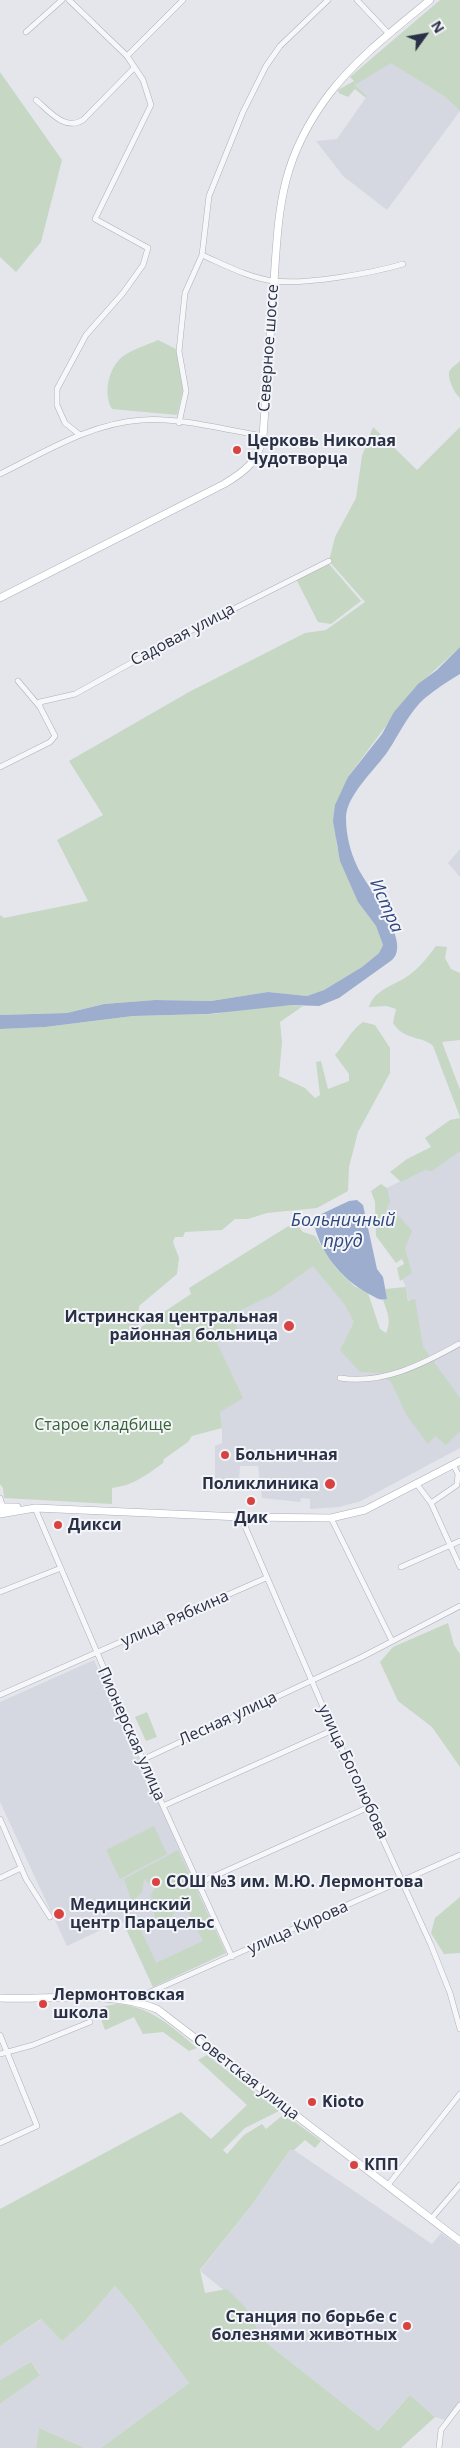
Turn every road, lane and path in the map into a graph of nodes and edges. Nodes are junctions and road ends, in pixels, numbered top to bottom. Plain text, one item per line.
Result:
1 (62, 0) edge
2 (69, 0) edge
3 (183, 0) edge
4 (328, 0) edge
5 (357, 0) edge
6 (430, 0) edge
7 (26, 32) dead end
8 (389, 34) junction
9 (127, 56) junction
10 (134, 68) junction
11 (36, 100) dead end
12 (202, 255) junction
13 (403, 264) dead end
14 (274, 281) junction
15 (179, 423) junction
16 (80, 435) junction
17 (263, 436) junction
18 (0, 474) edge
19 (329, 561) dead end
20 (0, 598) edge
21 (18, 681) dead end
22 (40, 707) junction
23 (0, 767) edge
24 (459, 1344) edge
25 (340, 1378) dead end
26 (457, 1462) edge
27 (416, 1483) junction
28 (0, 1498) edge
29 (431, 1502) junction
30 (35, 1508) junction
31 (2, 1510) edge
32 (241, 1517) junction
33 (331, 1518) junction
34 (460, 1541) edge
35 (448, 1545) junction
36 (401, 1567) dead end
37 (61, 1568) junction
38 (460, 1568) edge
39 (266, 1578) junction
40 (0, 1592) edge
41 (460, 1606) edge
42 (392, 1641) junction
43 (97, 1654) junction
44 (312, 1680) junction
45 (0, 1695) edge
46 (333, 1730) junction
47 (144, 1759) junction
48 (163, 1806) junction
49 (369, 1807) junction
50 (0, 1819) edge
51 (460, 1855) edge
52 (21, 1868) junction
53 (0, 1878) edge
54 (403, 1882) junction
55 (199, 1883) junction
56 (50, 1917) dead end
57 (232, 1957) junction
58 (0, 1998) edge
59 (138, 2002) junction
60 (90, 2022) dead end
61 (460, 2030) edge
62 (0, 2034) edge
63 (8, 2051) junction
64 (0, 2054) edge
65 (460, 2094) edge
66 (0, 2143) edge
67 (388, 2185) junction
68 (460, 2185) edge
69 (431, 2219) junction
70 (460, 2241) edge
71 (460, 2405) edge
72 (440, 2448) edge

1 - 7 street
2 - 9 street
3 - 9 street
4 - 12 street
5 - 8 street
6 - 8 main road, Северное шоссе
8 - 14 main road, Северное шоссе
9 - 10 street
10 - 11 street
10 - 16 street
12 - 14 street
12 - 15 street
13 - 14 street
14 - 17 main road, Северное шоссе
15 - 16 street
15 - 17 street
16 - 18 street
17 - 20 main road, Северное шоссе
19 - 22 street, Садовая улица
21 - 22 street
22 - 23 street
24 - 25 street
26 - 27 main road
26 - 29 street
27 - 29 street
27 - 33 main road
28 - 31 street
29 - 35 street
30 - 31 main road
30 - 32 main road
30 - 37 street, Пионерская улица
32 - 33 main road
32 - 39 street, улица Боголюбова
33 - 42 street
34 - 35 street
35 - 36 street
35 - 38 street
37 - 40 street
37 - 43 street, Пионерская улица
39 - 43 street, улица Рябкина
39 - 44 street, улица Боголюбова
41 - 42 street, Лесная улица
42 - 44 street, Лесная улица
43 - 45 street, улица Рябкина
43 - 47 street, Пионерская улица
44 - 46 street, улица Боголюбова
44 - 47 street, Лесная улица
46 - 48 street
46 - 49 street, улица Боголюбова
47 - 48 street, Пионерская улица
48 - 55 street, Пионерская улица
49 - 54 street, улица Боголюбова
49 - 55 street
50 - 52 street
51 - 54 street, улица Кирова
52 - 53 street
52 - 56 street
54 - 57 street, улица Кирова
54 - 61 street, улица Боголюбова
55 - 57 street, Пионерская улица
57 - 59 street, улица Кирова
58 - 59 main road, Советская улица
59 - 67 main road, Советская улица
60 - 63 street
62 - 63 street
63 - 64 street
63 - 66 street
65 - 67 street
67 - 69 main road, Советская улица
68 - 69 street
69 - 70 main road, Советская улица
71 - 72 street

